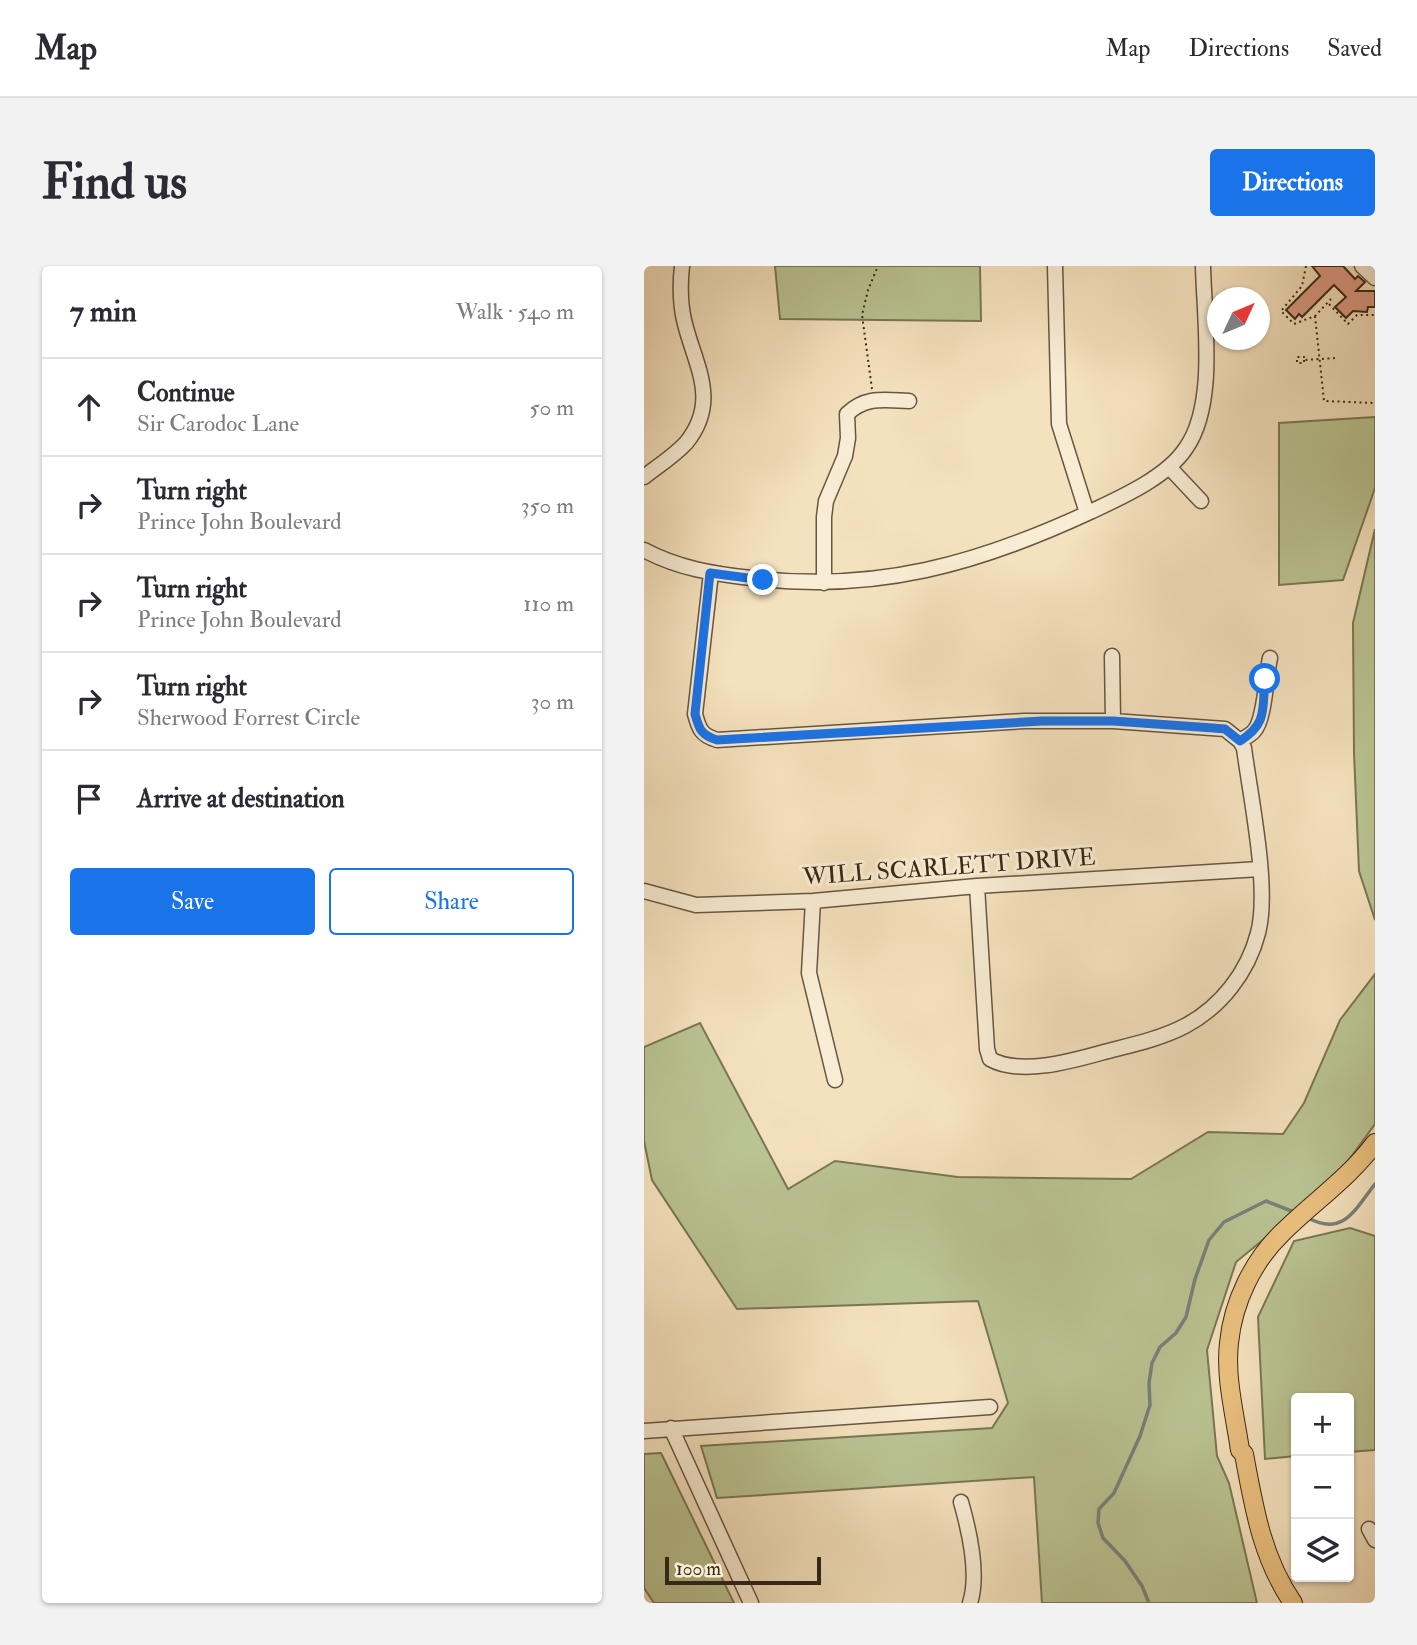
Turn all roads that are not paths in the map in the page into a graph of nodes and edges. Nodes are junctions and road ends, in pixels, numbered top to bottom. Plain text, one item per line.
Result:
1 (682, 266) edge
2 (1055, 266) edge
3 (1203, 266) edge
4 (1362, 266) edge
5 (1375, 278) edge
6 (909, 401) dead end
7 (1170, 468) junction
8 (644, 477) edge
9 (1200, 501) dead end
10 (1087, 513) junction
11 (644, 550) edge
12 (710, 573) junction
13 (824, 583) junction
14 (1112, 656) dead end
15 (1270, 658) dead end
16 (1113, 721) junction
17 (1240, 741) junction
18 (1259, 869) junction
19 (977, 886) junction
20 (644, 891) edge
21 (813, 901) junction
22 (835, 1080) dead end
23 (1375, 1143) edge
24 (990, 1407) dead end
25 (671, 1428) junction
26 (644, 1431) edge
27 (1240, 1450) junction
28 (961, 1502) dead end
29 (751, 1603) edge
30 (970, 1603) edge
31 (1283, 1603) edge
32 (1293, 1603) edge

1 - 8 street
2 - 10 street
3 - 7 street
4 - 5 street
6 - 13 street
7 - 9 street
7 - 10 street
10 - 13 street
11 - 12 street
12 - 13 street
12 - 16 street
14 - 16 street
15 - 17 street
16 - 17 street
17 - 18 street
18 - 19 street, WILL SCARLETT DRIVE
18 - 19 street
19 - 21 street, WILL SCARLETT DRIVE
20 - 21 street, WILL SCARLETT DRIVE
21 - 22 street
23 - 27 main road
24 - 25 street
25 - 26 street
25 - 29 street
27 - 31 main road
27 - 32 main road
28 - 30 street

